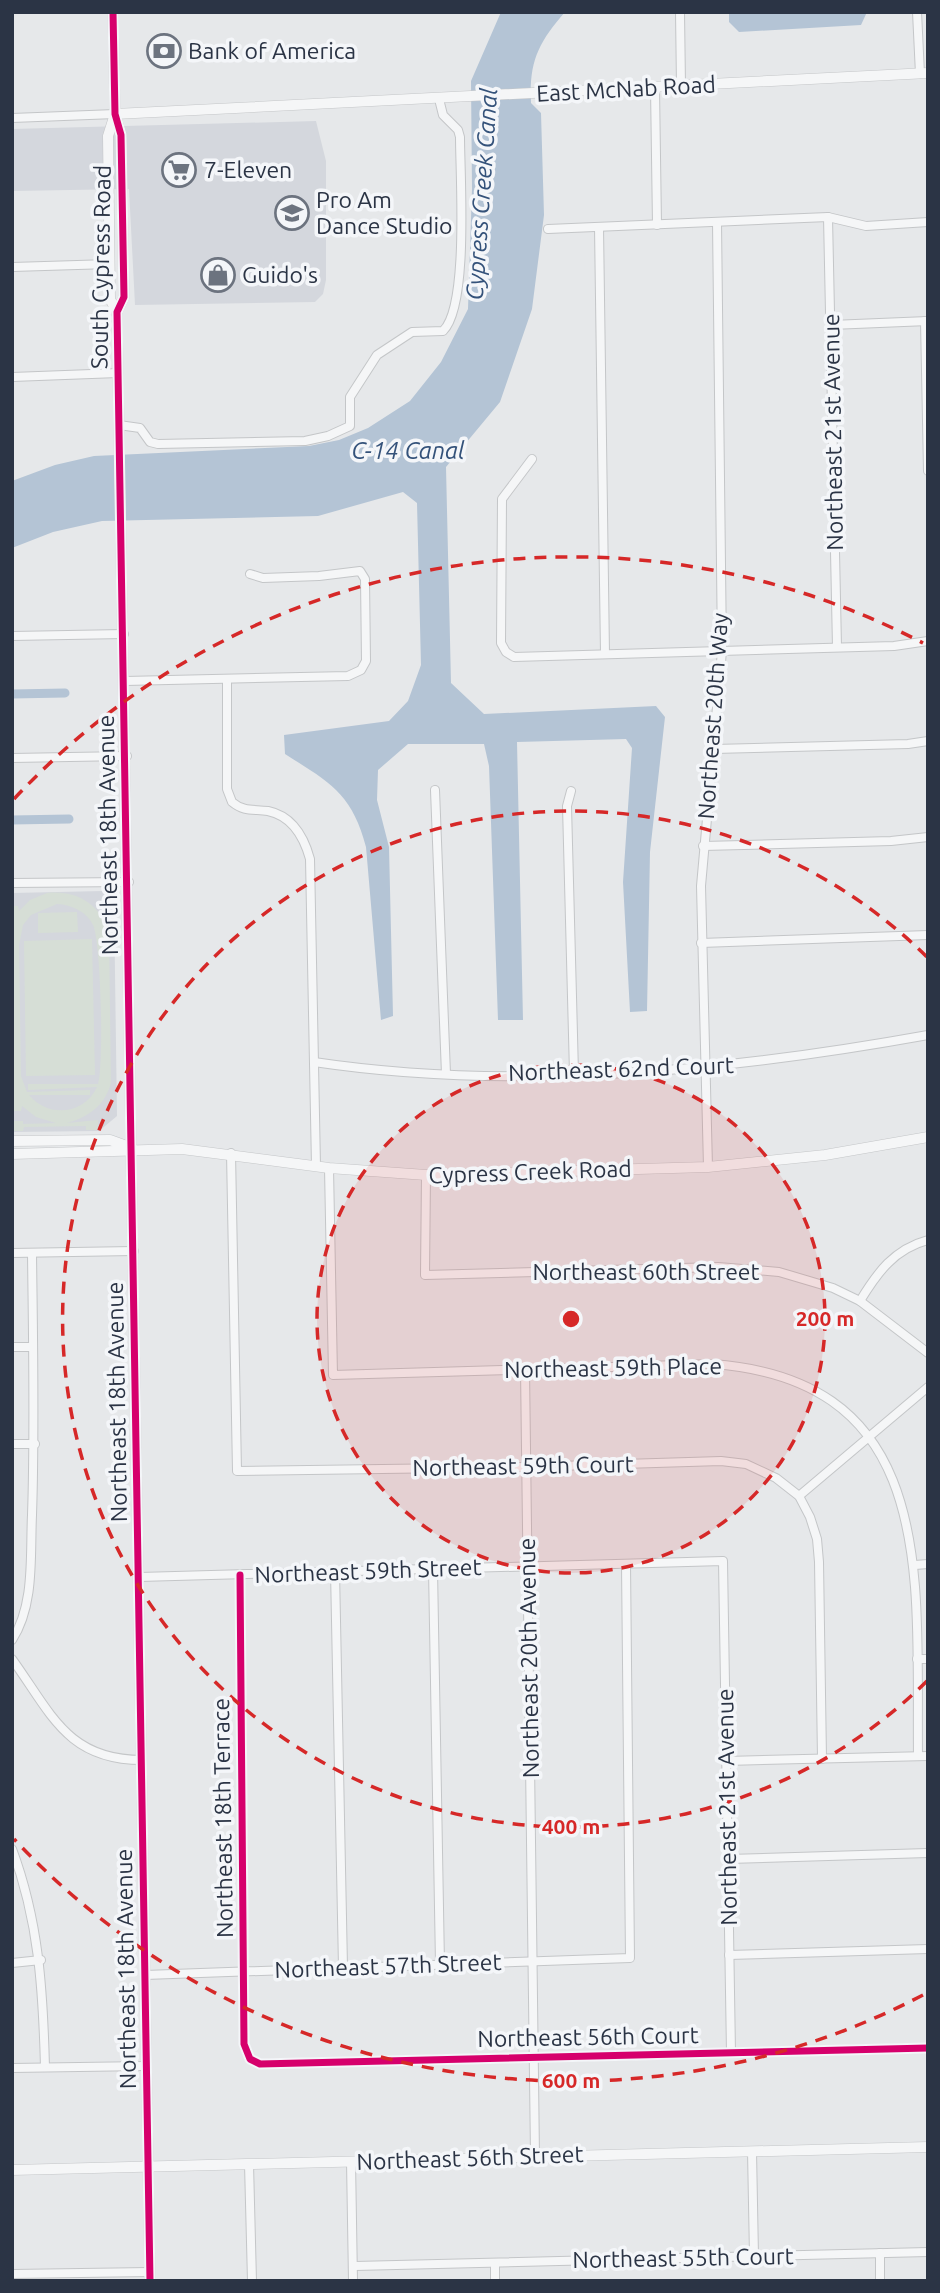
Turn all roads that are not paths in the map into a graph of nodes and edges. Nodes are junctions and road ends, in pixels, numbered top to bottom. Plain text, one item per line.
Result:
1 (113, 12) edge
2 (680, 12) edge
3 (918, 12) edge
4 (924, 74) edge
5 (681, 86) junction
6 (655, 88) junction
7 (439, 99) junction
8 (115, 114) junction
9 (12, 118) edge
10 (828, 217) junction
11 (717, 222) junction
12 (928, 222) edge
13 (657, 225) junction
14 (600, 227) junction
15 (548, 229) dead end
16 (110, 264) junction
17 (12, 267) edge
18 (117, 312) junction
19 (926, 321) edge
20 (831, 325) junction
21 (118, 373) junction
22 (12, 377) edge
23 (119, 425) junction
24 (532, 459) dead end
25 (928, 471) edge
26 (120, 523) joint
27 (250, 574) dead end
28 (124, 634) junction
29 (12, 636) edge
30 (928, 641) edge
31 (837, 647) junction
32 (722, 652) junction
33 (605, 654) junction
34 (227, 680) junction
35 (125, 681) junction
36 (928, 741) edge
37 (715, 749) junction
38 (127, 756) junction
39 (12, 758) edge
40 (435, 790) dead end
41 (570, 790) dead end
42 (928, 837) edge
43 (703, 846) junction
44 (128, 881) junction
45 (12, 883) edge
46 (928, 935) edge
47 (701, 943) junction
48 (928, 1035) edge
49 (314, 1062) junction
50 (706, 1067) junction
51 (574, 1073) junction
52 (446, 1074) junction
53 (928, 1137) edge
54 (12, 1142) edge
55 (132, 1148) junction
56 (231, 1153) junction
57 (12, 1154) edge
58 (316, 1167) junction
59 (708, 1167) junction
60 (329, 1168) junction
61 (426, 1175) junction
62 (928, 1240) edge
63 (134, 1251) junction
64 (12, 1253) edge
65 (32, 1253) junction
66 (860, 1301) junction
67 (12, 1347) edge
68 (33, 1347) junction
69 (928, 1353) edge
70 (525, 1369) junction
71 (928, 1387) edge
72 (872, 1435) junction
73 (12, 1444) edge
74 (34, 1444) junction
75 (526, 1468) junction
76 (799, 1496) junction
77 (723, 1561) joint
78 (626, 1563) junction
79 (928, 1564) edge
80 (915, 1565) junction
81 (528, 1566) junction
82 (433, 1569) junction
83 (335, 1571) junction
84 (240, 1575) junction
85 (139, 1577) junction
86 (12, 1640) edge
87 (12, 1659) edge
88 (917, 1659) junction
89 (928, 1659) edge
90 (923, 1756) edge
91 (822, 1759) junction
92 (142, 1760) junction
93 (726, 1761) junction
94 (12, 1849) edge
95 (928, 1853) edge
96 (727, 1859) junction
97 (928, 1949) edge
98 (729, 1955) junction
99 (41, 1960) junction
100 (532, 1960) junction
101 (12, 1963) edge
102 (439, 1964) junction
103 (343, 1968) junction
104 (243, 1971) junction
105 (145, 1975) junction
106 (928, 2048) edge
107 (731, 2053) junction
108 (534, 2057) junction
109 (250, 2059) joint
110 (146, 2066) junction
111 (46, 2067) junction
112 (12, 2068) edge
113 (928, 2147) edge
114 (752, 2151) junction
115 (535, 2156) junction
116 (351, 2161) junction
117 (249, 2164) junction
118 (148, 2166) junction
119 (12, 2170) edge
120 (928, 2252) edge
121 (880, 2253) junction
122 (754, 2256) junction
123 (495, 2263) junction
124 (355, 2266) junction
125 (12, 2274) edge
126 (51, 2277) edge
127 (150, 2277) edge
128 (252, 2281) edge
129 (353, 2281) edge
130 (495, 2281) edge
131 (880, 2281) edge

1 - 8 street, South Cypress Road
2 - 5 street
3 - 4 street
4 - 5 street, East McNab Road
5 - 6 street, East McNab Road
6 - 7 street, East McNab Road
6 - 13 street
7 - 8 street, East McNab Road
7 - 23 street
8 - 9 street
8 - 16 street, South Cypress Road
8 - 18 street, South Cypress Road
10 - 11 street
10 - 12 street
10 - 20 street, Northeast 21st Avenue
11 - 13 street
11 - 32 street, Northeast 20th Way
13 - 14 street
14 - 15 street
14 - 33 street
16 - 17 street
16 - 18 street, South Cypress Road
18 - 21 street, South Cypress Road
19 - 20 street
19 - 25 street
20 - 31 street, Northeast 21st Avenue
21 - 22 street
21 - 23 street, South Cypress Road
23 - 26 street, South Cypress Road
24 - 33 street
26 - 28 street, Northeast 18th Avenue
27 - 34 street
28 - 29 street
28 - 35 street, Northeast 18th Avenue
30 - 31 street
31 - 32 street
32 - 33 street
32 - 37 street, Northeast 20th Way
34 - 35 street
34 - 49 street
35 - 38 street, Northeast 18th Avenue
36 - 37 street
37 - 43 street, Northeast 20th Way
38 - 39 street
38 - 44 street, Northeast 18th Avenue
40 - 52 street
41 - 51 street
42 - 43 street
43 - 47 street, Northeast 20th Way
44 - 45 street
44 - 55 street, Northeast 18th Avenue
46 - 47 street
47 - 50 street, Northeast 20th Way
48 - 50 street, Northeast 62nd Court
49 - 52 street, Northeast 62nd Court
49 - 58 street
50 - 51 street, Northeast 62nd Court
50 - 59 street, Northeast 20th Way
51 - 52 street, Northeast 62nd Court
53 - 59 street, Cypress Creek Road
54 - 55 street, Cypress Creek Road
55 - 56 street, Cypress Creek Road
55 - 57 street, Cypress Creek Road
55 - 63 street, Northeast 18th Avenue
56 - 58 street, Cypress Creek Road
56 - 75 street, Northeast 59th Court
58 - 60 street, Cypress Creek Road
59 - 61 street, Cypress Creek Road
60 - 61 street, Cypress Creek Road
60 - 70 street, Northeast 59th Place
61 - 66 street, Northeast 60th Street
62 - 66 street
63 - 65 street
63 - 85 street, Northeast 18th Avenue
64 - 65 street
65 - 68 street
66 - 69 street, Northeast 60th Street
67 - 68 street
68 - 74 street
70 - 72 street, Northeast 59th Place
70 - 75 street, Northeast 20th Avenue
71 - 72 street
72 - 76 street
72 - 80 street, Northeast 59th Place
73 - 74 street
74 - 86 street
75 - 76 street, Northeast 59th Court
75 - 81 street, Northeast 20th Avenue
76 - 91 street
77 - 78 street, Northeast 59th Street
77 - 93 street, Northeast 21st Avenue
78 - 81 street, Northeast 59th Street
78 - 100 street, Northeast 57th Street
79 - 80 street
80 - 88 street, Northeast 59th Place
81 - 82 street, Northeast 59th Street
81 - 100 street, Northeast 20th Avenue
82 - 83 street, Northeast 59th Street
82 - 102 street
83 - 84 street, Northeast 59th Street
83 - 103 street
84 - 85 street, Northeast 59th Street
84 - 104 street, Northeast 18th Terrace
85 - 92 street, Northeast 18th Avenue
87 - 92 street
88 - 89 street
88 - 90 street, Northeast 59th Place
90 - 91 street
91 - 93 street
92 - 105 street, Northeast 18th Avenue
93 - 96 street, Northeast 21st Avenue
94 - 99 street
95 - 96 street
96 - 98 street, Northeast 21st Avenue
97 - 98 street
98 - 107 street, Northeast 21st Avenue
99 - 101 street
99 - 111 street
100 - 102 street, Northeast 57th Street
100 - 108 street, Northeast 20th Avenue
102 - 103 street, Northeast 57th Street
103 - 104 street, Northeast 57th Street
104 - 105 street, Northeast 57th Street
104 - 109 street, Northeast 18th Terrace
105 - 110 street, Northeast 18th Avenue
106 - 107 street, Northeast 56th Court
107 - 108 street, Northeast 56th Court
108 - 109 street, Northeast 56th Court
108 - 115 street, Northeast 20th Avenue
110 - 111 street
110 - 118 street, Northeast 18th Avenue
111 - 112 street
113 - 114 street, Northeast 56th Street
114 - 115 street, Northeast 56th Street
114 - 122 street
115 - 116 street, Northeast 56th Street
116 - 117 street, Northeast 56th Street
116 - 124 street
117 - 118 street, Northeast 56th Street
117 - 128 street
118 - 119 street, Northeast 56th Street
118 - 127 street, Northeast 18th Avenue
120 - 121 street, Northeast 55th Court
121 - 122 street, Northeast 55th Court
121 - 131 street
122 - 123 street, Northeast 55th Court
123 - 124 street, Northeast 55th Court
123 - 130 street
124 - 129 street
125 - 126 street
126 - 127 street

